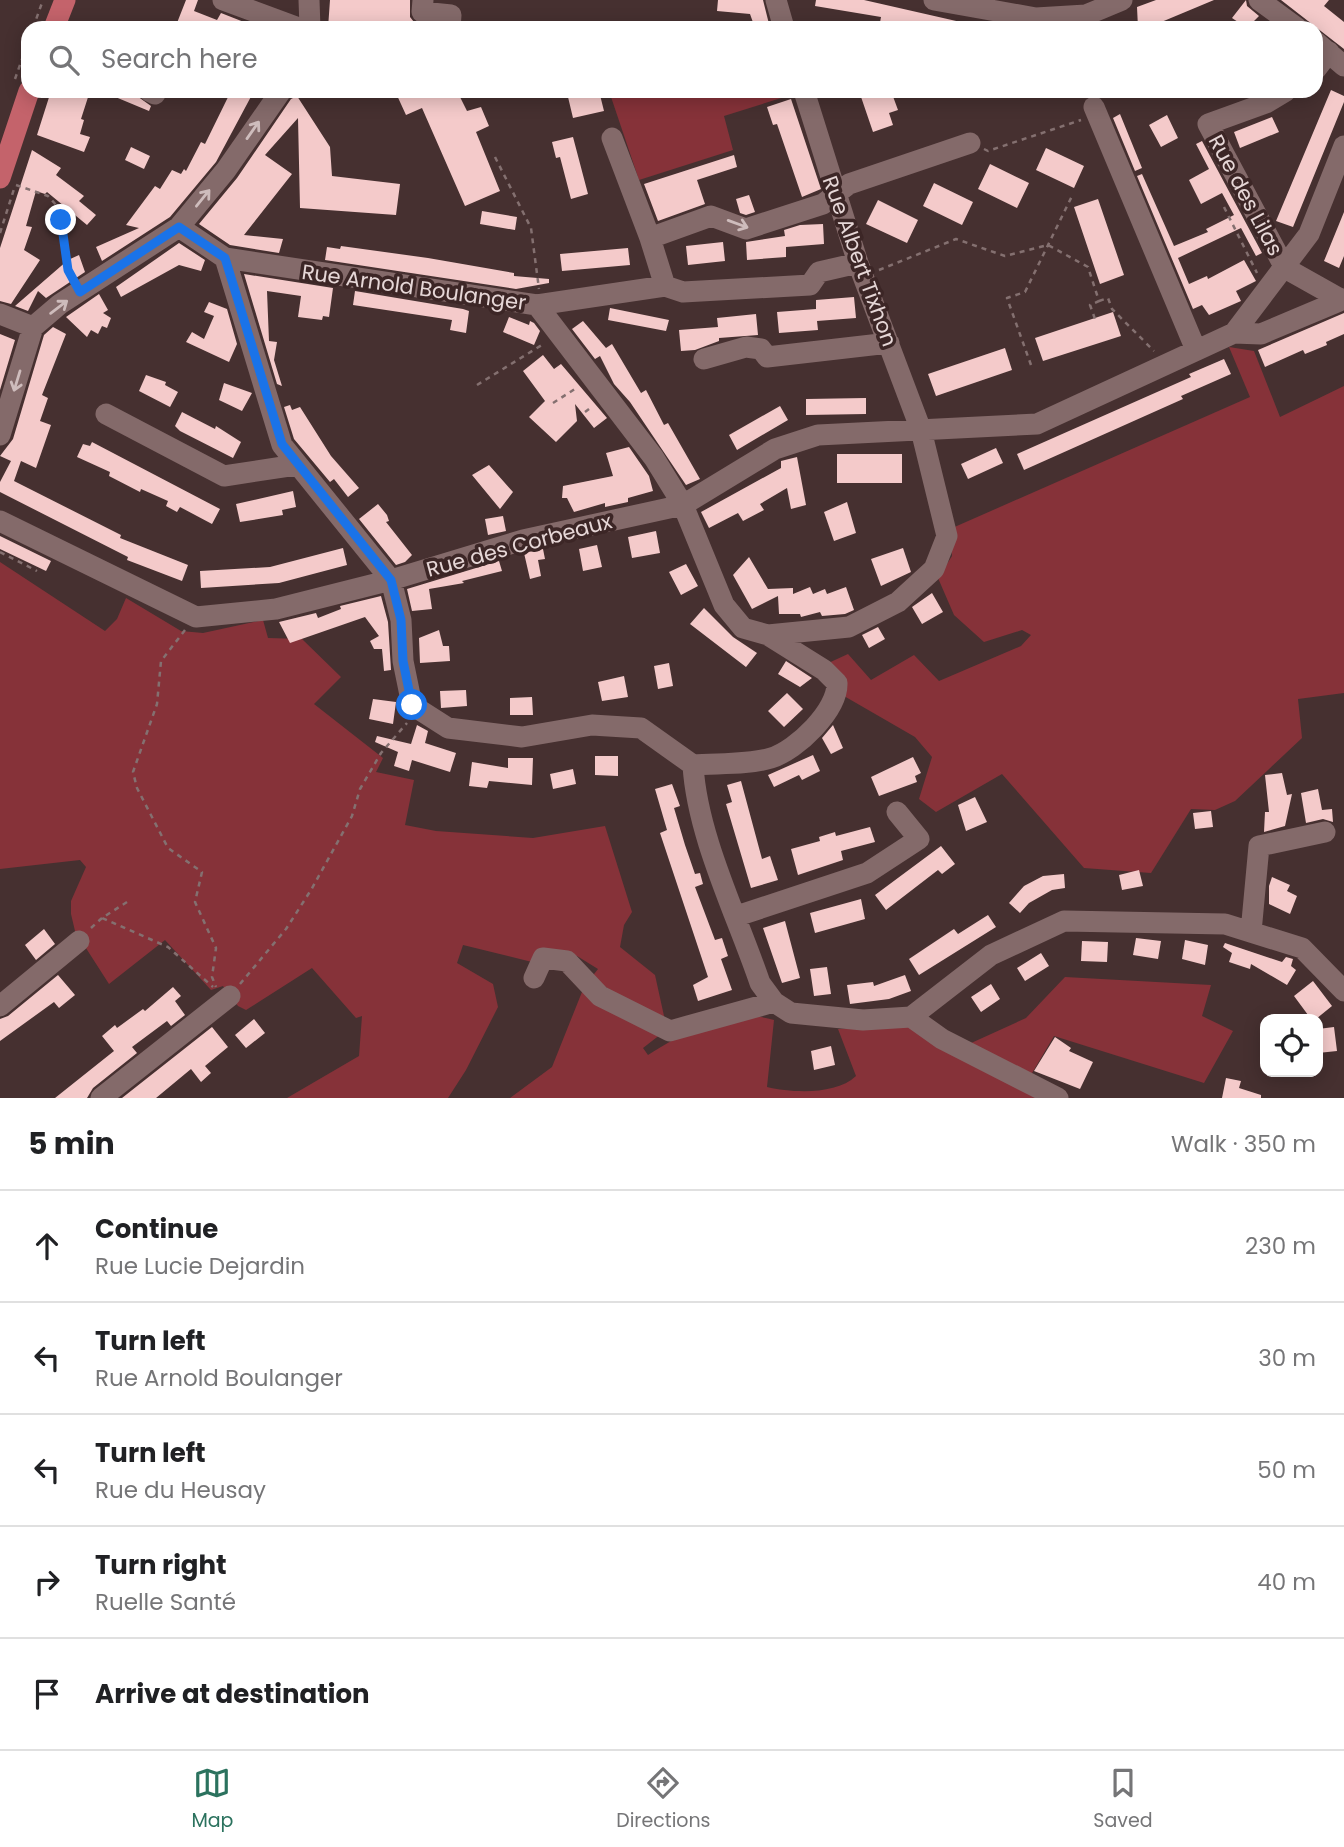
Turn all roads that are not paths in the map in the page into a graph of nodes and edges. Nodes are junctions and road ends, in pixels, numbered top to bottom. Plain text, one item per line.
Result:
1 (65, 0) edge
2 (223, 0) edge
3 (309, 0) edge
4 (424, 0) edge
5 (776, 0) edge
6 (934, 0) edge
7 (1122, 0) edge
8 (1259, 0) edge
9 (57, 21) edge
10 (280, 21) edge
11 (310, 21) edge
12 (451, 21) edge
13 (783, 21) edge
14 (1288, 21) edge
15 (27, 98) edge
16 (276, 98) edge
17 (806, 98) edge
18 (1274, 98) edge
19 (1096, 111) road end
20 (612, 138) dead end
21 (970, 142) road end
22 (1344, 146) edge
23 (8, 182) edge
24 (835, 195) junction
25 (179, 227) junction
26 (650, 237) junction
27 (225, 258) junction
28 (1285, 268) junction
29 (860, 270) junction
30 (665, 286) junction
31 (1343, 300) edge
32 (539, 305) junction
33 (0, 314) edge
34 (33, 327) junction
35 (1234, 333) junction
36 (889, 343) junction
37 (1196, 350) junction
38 (704, 359) dead end
39 (106, 414) dead end
40 (921, 430) junction
41 (0, 435) edge
42 (296, 466) junction
43 (683, 505) junction
44 (0, 521) edge
45 (391, 580) junction
46 (768, 635) junction
47 (693, 765) junction
48 (897, 812) dead end
49 (1325, 832) dead end
50 (737, 916) junction
51 (1251, 932) junction
52 (79, 942) dead end
53 (534, 978) dead end
54 (1344, 991) edge
55 (230, 996) road end
56 (774, 1002) junction
57 (0, 1006) edge
58 (911, 1017) junction
59 (101, 1098) edge
60 (1058, 1098) edge

1 - 9 main road
2 - 10 street
3 - 11 street
4 - 12 street
5 - 13 street
6 - 7 street
8 - 14 street
15 - 23 main road
25 -> 16 street
17 - 24 street, Rue Albert Tixhon
18 - 28 street, Rue des Lilas
19 - 37 street
20 - 26 street
21 - 24 street
22 - 28 street
26 -> 24 street
24 - 29 street, Rue Albert Tixhon
25 - 27 street, Rue Arnold Boulanger
34 -> 25 street
26 - 30 street
27 - 32 street, Rue Arnold Boulanger
27 - 42 street
28 - 31 street
28 - 35 street
29 - 30 street
29 - 36 street, Rue Albert Tixhon
30 - 32 street
31 - 35 street
32 - 43 street, Rue Arnold Boulanger
33 - 34 street
34 -> 41 street
35 - 37 street, Rue des Corbeaux
36 - 38 street
36 - 40 street, Rue Albert Tixhon
37 - 40 street, Rue des Corbeaux
39 - 42 street
40 - 43 street, Rue des Corbeaux
40 - 46 street
42 - 45 street
43 - 45 street, Rue des Corbeaux
43 - 46 street
44 - 45 street, Rue des Corbeaux
45 - 47 street
46 - 47 street
47 - 50 street
48 - 50 street
49 - 51 street
50 - 56 street
51 - 54 street
51 - 58 street
52 - 57 street
53 - 56 street
55 - 59 street
56 - 58 street
58 - 60 street

